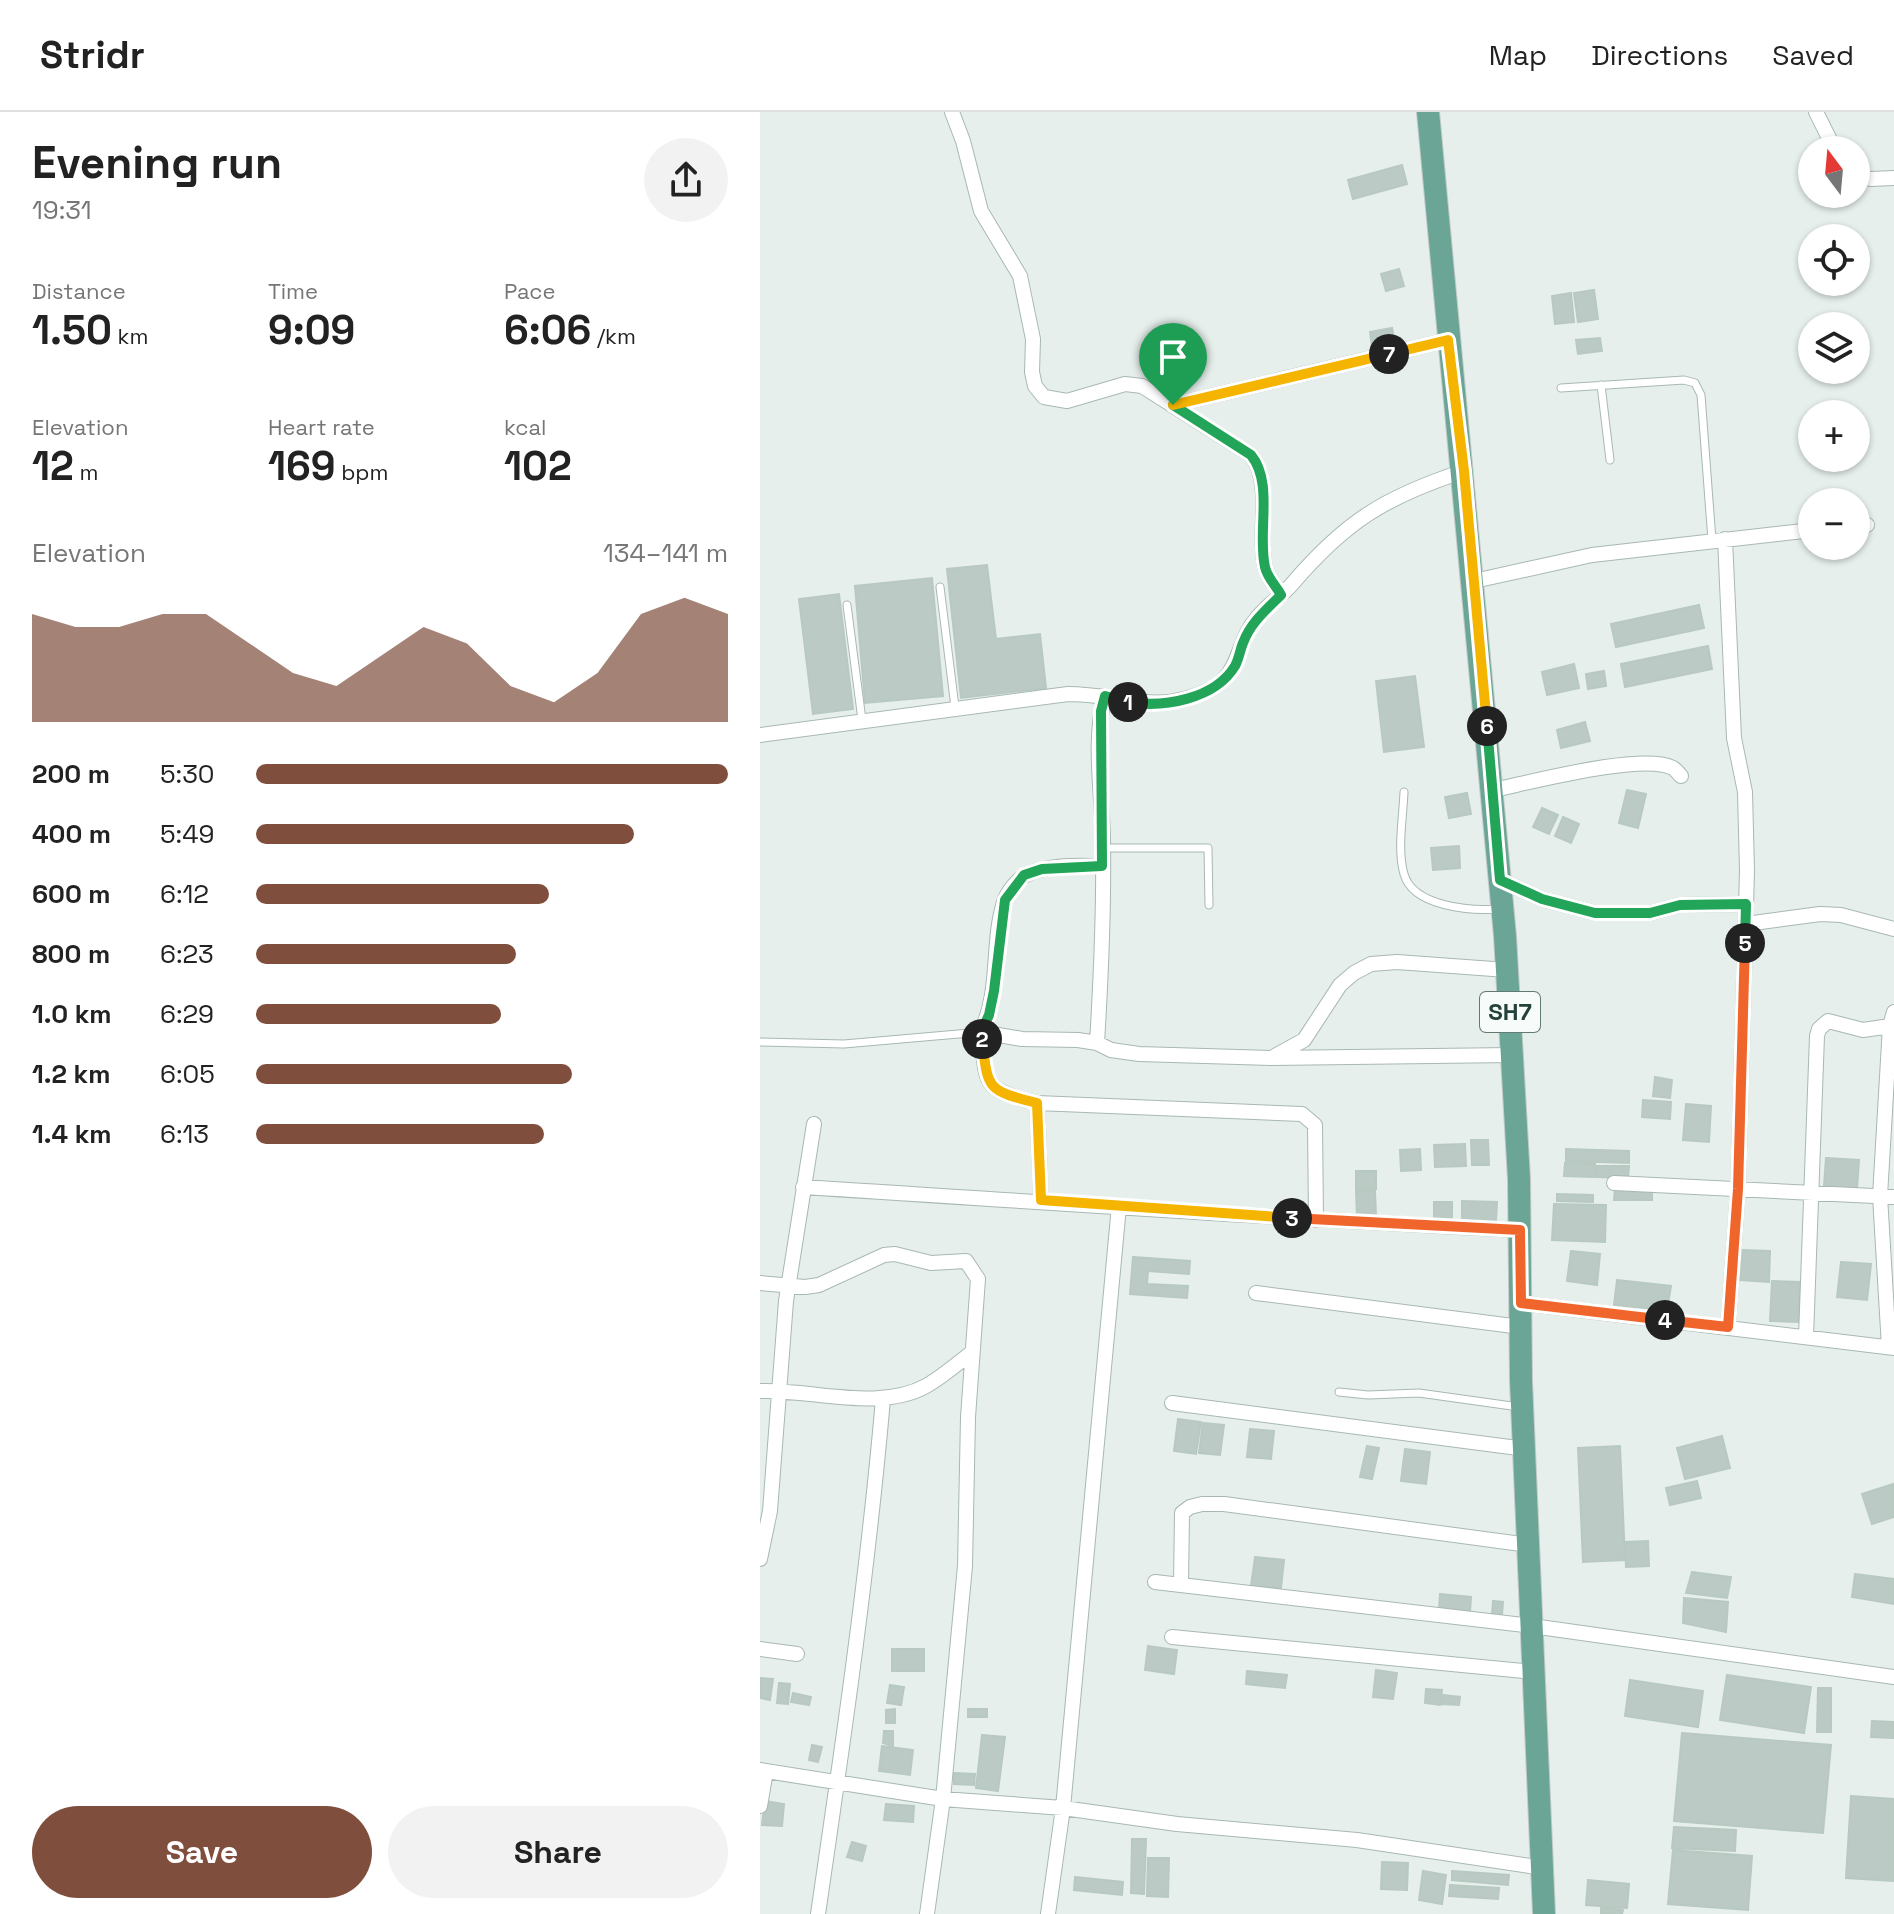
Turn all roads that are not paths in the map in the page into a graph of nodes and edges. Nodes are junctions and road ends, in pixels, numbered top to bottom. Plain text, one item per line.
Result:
1 (952, 112) edge
2 (1428, 112) edge
3 (1816, 112) edge
4 (1828, 136) edge
5 (1894, 178) edge
6 (1870, 179) edge
7 (1448, 340) junction
8 (1601, 385) junction
9 (1561, 388) dead end
10 (1173, 405) junction
11 (1610, 460) dead end
12 (1464, 471) junction
13 (1798, 532) edge
14 (1719, 540) junction
15 (1474, 581) junction
16 (940, 587) dead end
17 (1281, 595) junction
18 (847, 605) dead end
19 (1105, 696) junction
20 (955, 707) junction
21 (862, 720) junction
22 (760, 735) edge
23 (1681, 776) dead end
24 (1493, 790) junction
25 (1404, 792) dead end
26 (1103, 848) junction
27 (1102, 866) junction
28 (1500, 880) junction
29 (1746, 904) junction
30 (1209, 905) dead end
31 (1503, 909) junction
32 (1746, 924) junction
33 (1894, 929) edge
34 (1507, 970) junction
35 (1892, 1019) edge
36 (981, 1032) junction
37 (760, 1042) edge
38 (1097, 1043) junction
39 (1512, 1055) junction
40 (1271, 1058) junction
41 (1891, 1085) edge
42 (1037, 1103) junction
43 (814, 1124) dead end
44 (1614, 1183) dead end
45 (803, 1187) junction
46 (1738, 1189) junction
47 (1813, 1193) junction
48 (1887, 1196) edge
49 (1041, 1200) junction
50 (1119, 1206) junction
51 (1316, 1220) junction
52 (1520, 1230) junction
53 (760, 1283) edge
54 (788, 1287) junction
55 (1256, 1293) dead end
56 (1521, 1303) junction
57 (1521, 1327) junction
58 (1728, 1327) junction
59 (1806, 1337) junction
60 (1892, 1347) edge
61 (971, 1353) junction
62 (780, 1390) junction
63 (760, 1391) edge
64 (1339, 1392) dead end
65 (883, 1399) junction
66 (1172, 1403) dead end
67 (1523, 1408) junction
68 (776, 1444) junction
69 (760, 1445) edge
70 (1526, 1449) junction
71 (1529, 1545) junction
72 (760, 1559) edge
73 (1155, 1582) dead end
74 (1181, 1585) junction
75 (1532, 1626) junction
76 (1172, 1637) dead end
77 (760, 1649) edge
78 (797, 1654) dead end
79 (1534, 1672) junction
80 (1894, 1677) edge
81 (763, 1771) edge
82 (837, 1781) junction
83 (943, 1799) junction
84 (760, 1806) edge
85 (1063, 1808) junction
86 (1543, 1868) junction
87 (818, 1914) edge
88 (927, 1914) edge
89 (1048, 1914) edge
90 (1544, 1914) edge

1 - 10 street
2 - 7 main road, SH7
3 - 4 street
5 - 6 street
7 - 10 street
7 - 12 main road, SH7
8 - 9 lane
8 - 11 lane
8 - 14 lane
10 - 17 street
12 - 15 main road, SH7
12 - 17 street
13 - 14 street
14 - 15 street
14 - 29 street
15 - 24 main road, SH7
16 - 20 lane
17 - 19 street
18 - 21 lane
19 - 20 street
19 - 26 street
20 - 21 street
21 - 22 street
23 - 24 street
24 - 28 main road, SH7
25 - 31 lane
26 - 27 street
26 - 30 lane
27 - 36 street
27 - 38 street
28 - 29 street
28 - 31 main road, SH7
29 - 32 street
31 - 34 main road, SH7
32 - 33 street
32 - 46 street
34 - 39 main road, SH7
34 - 40 street
35 - 41 street
35 - 47 street
36 - 37 lane
36 - 38 street
36 - 42 street
38 - 40 street
39 - 40 street
39 - 52 main road, SH7
41 - 48 street
42 - 49 street
42 - 51 street
43 - 45 street
44 - 46 street
45 - 49 street
45 - 54 street
46 - 47 street
46 - 58 street
47 - 48 street
47 - 59 street
48 - 60 street
49 - 50 street
50 - 51 street
50 - 85 street
51 - 52 street
52 - 56 main road, SH7
53 - 54 street
54 - 61 street
54 - 62 street
55 - 57 street
56 - 57 main road, SH7
56 - 58 street
57 - 67 main road, SH7
58 - 59 street
59 - 60 street
61 - 65 street
61 - 83 street
62 - 63 street
62 - 65 street
62 - 68 street
64 - 67 lane
65 - 82 street
66 - 70 street
67 - 70 main road, SH7
68 - 69 street
68 - 72 street
70 - 71 main road, SH7
71 - 74 street
71 - 75 main road, SH7
73 - 74 street
74 - 75 street
75 - 79 main road, SH7
75 - 80 street
76 - 79 street
77 - 78 street
79 - 86 main road, SH7
81 - 82 street
81 - 84 street
82 - 83 street
82 - 87 street
83 - 85 street
83 - 88 street
85 - 86 street
85 - 89 street
86 - 90 main road, SH7

